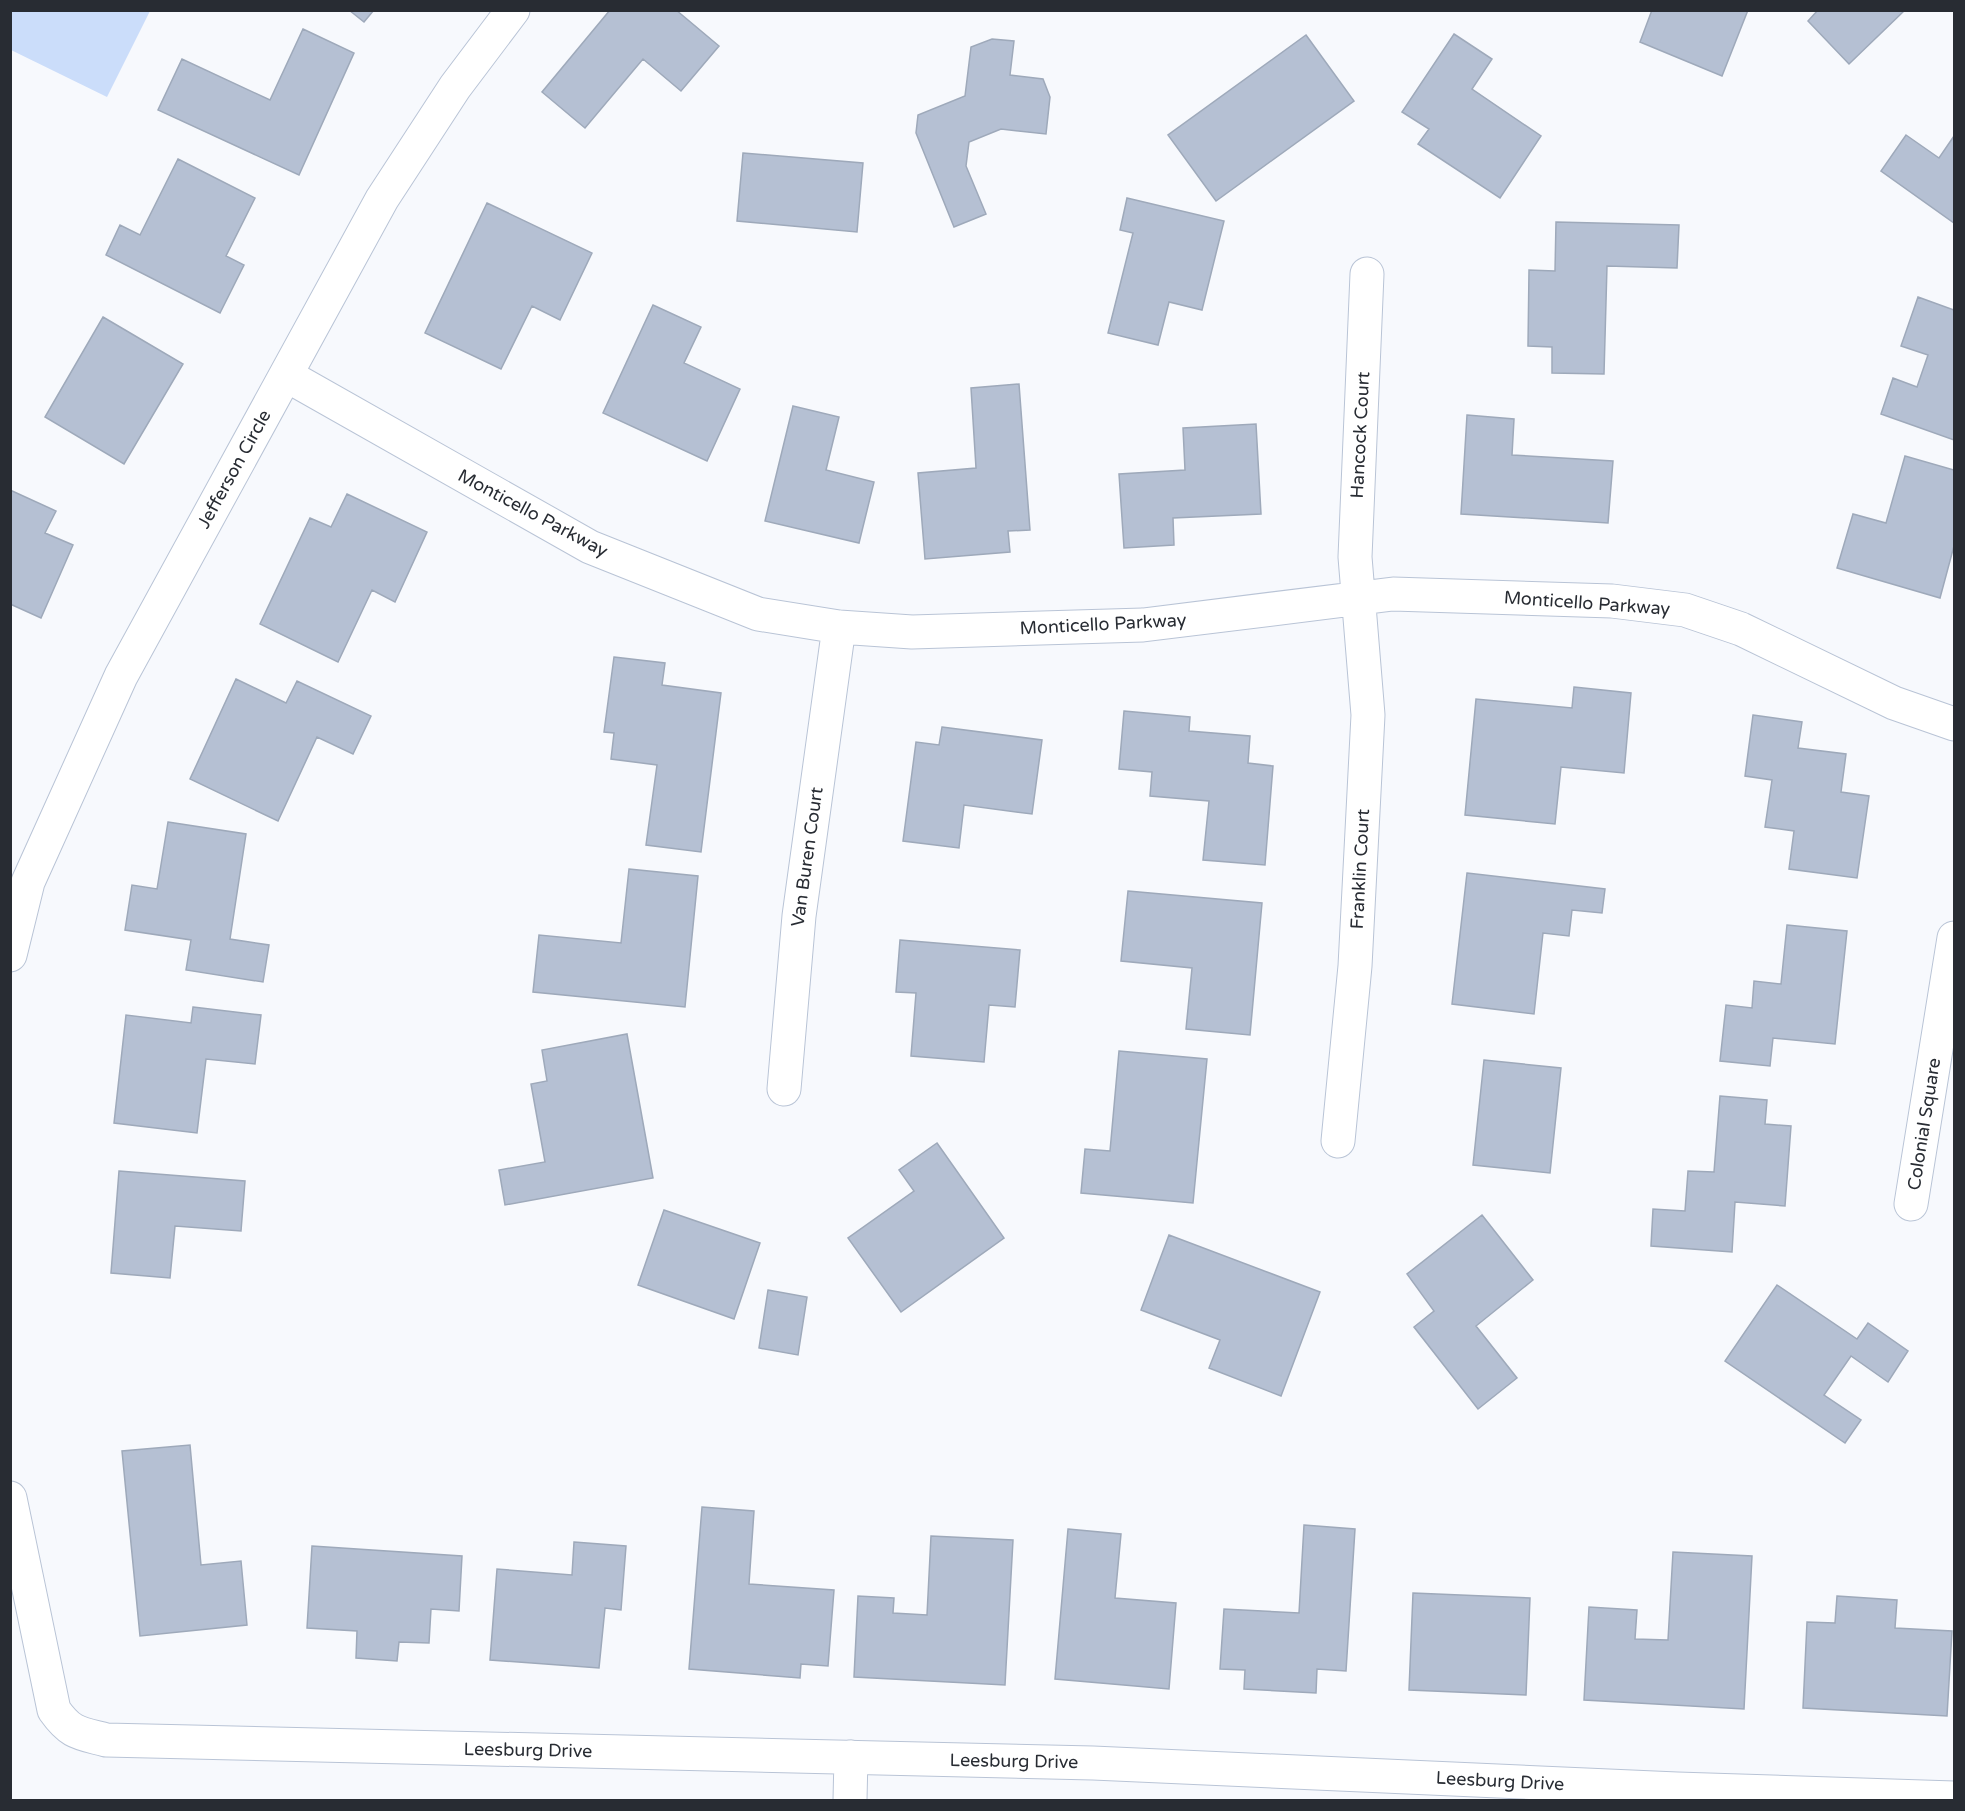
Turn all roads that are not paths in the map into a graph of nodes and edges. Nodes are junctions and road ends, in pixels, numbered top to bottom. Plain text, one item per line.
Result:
1 (513, 10) edge
2 (1367, 274) dead end
3 (286, 375) junction
4 (1358, 597) junction
5 (839, 627) junction
6 (1954, 724) edge
7 (1954, 938) edge
8 (10, 955) edge
9 (784, 1089) dead end
10 (1338, 1141) dead end
11 (1911, 1204) dead end
12 (10, 1497) edge
13 (851, 1757) junction
14 (1954, 1798) edge
15 (850, 1800) edge

1 - 3 street, Jefferson Circle
2 - 4 street, Hancock Court
3 - 5 street, Monticello Parkway
3 - 8 street, Jefferson Circle
4 - 5 street, Monticello Parkway
4 - 6 street, Monticello Parkway
4 - 10 street, Franklin Court
5 - 9 street, Van Buren Court
7 - 11 street, Colonial Square
12 - 13 street, Leesburg Drive
13 - 14 street, Leesburg Drive
13 - 15 street

